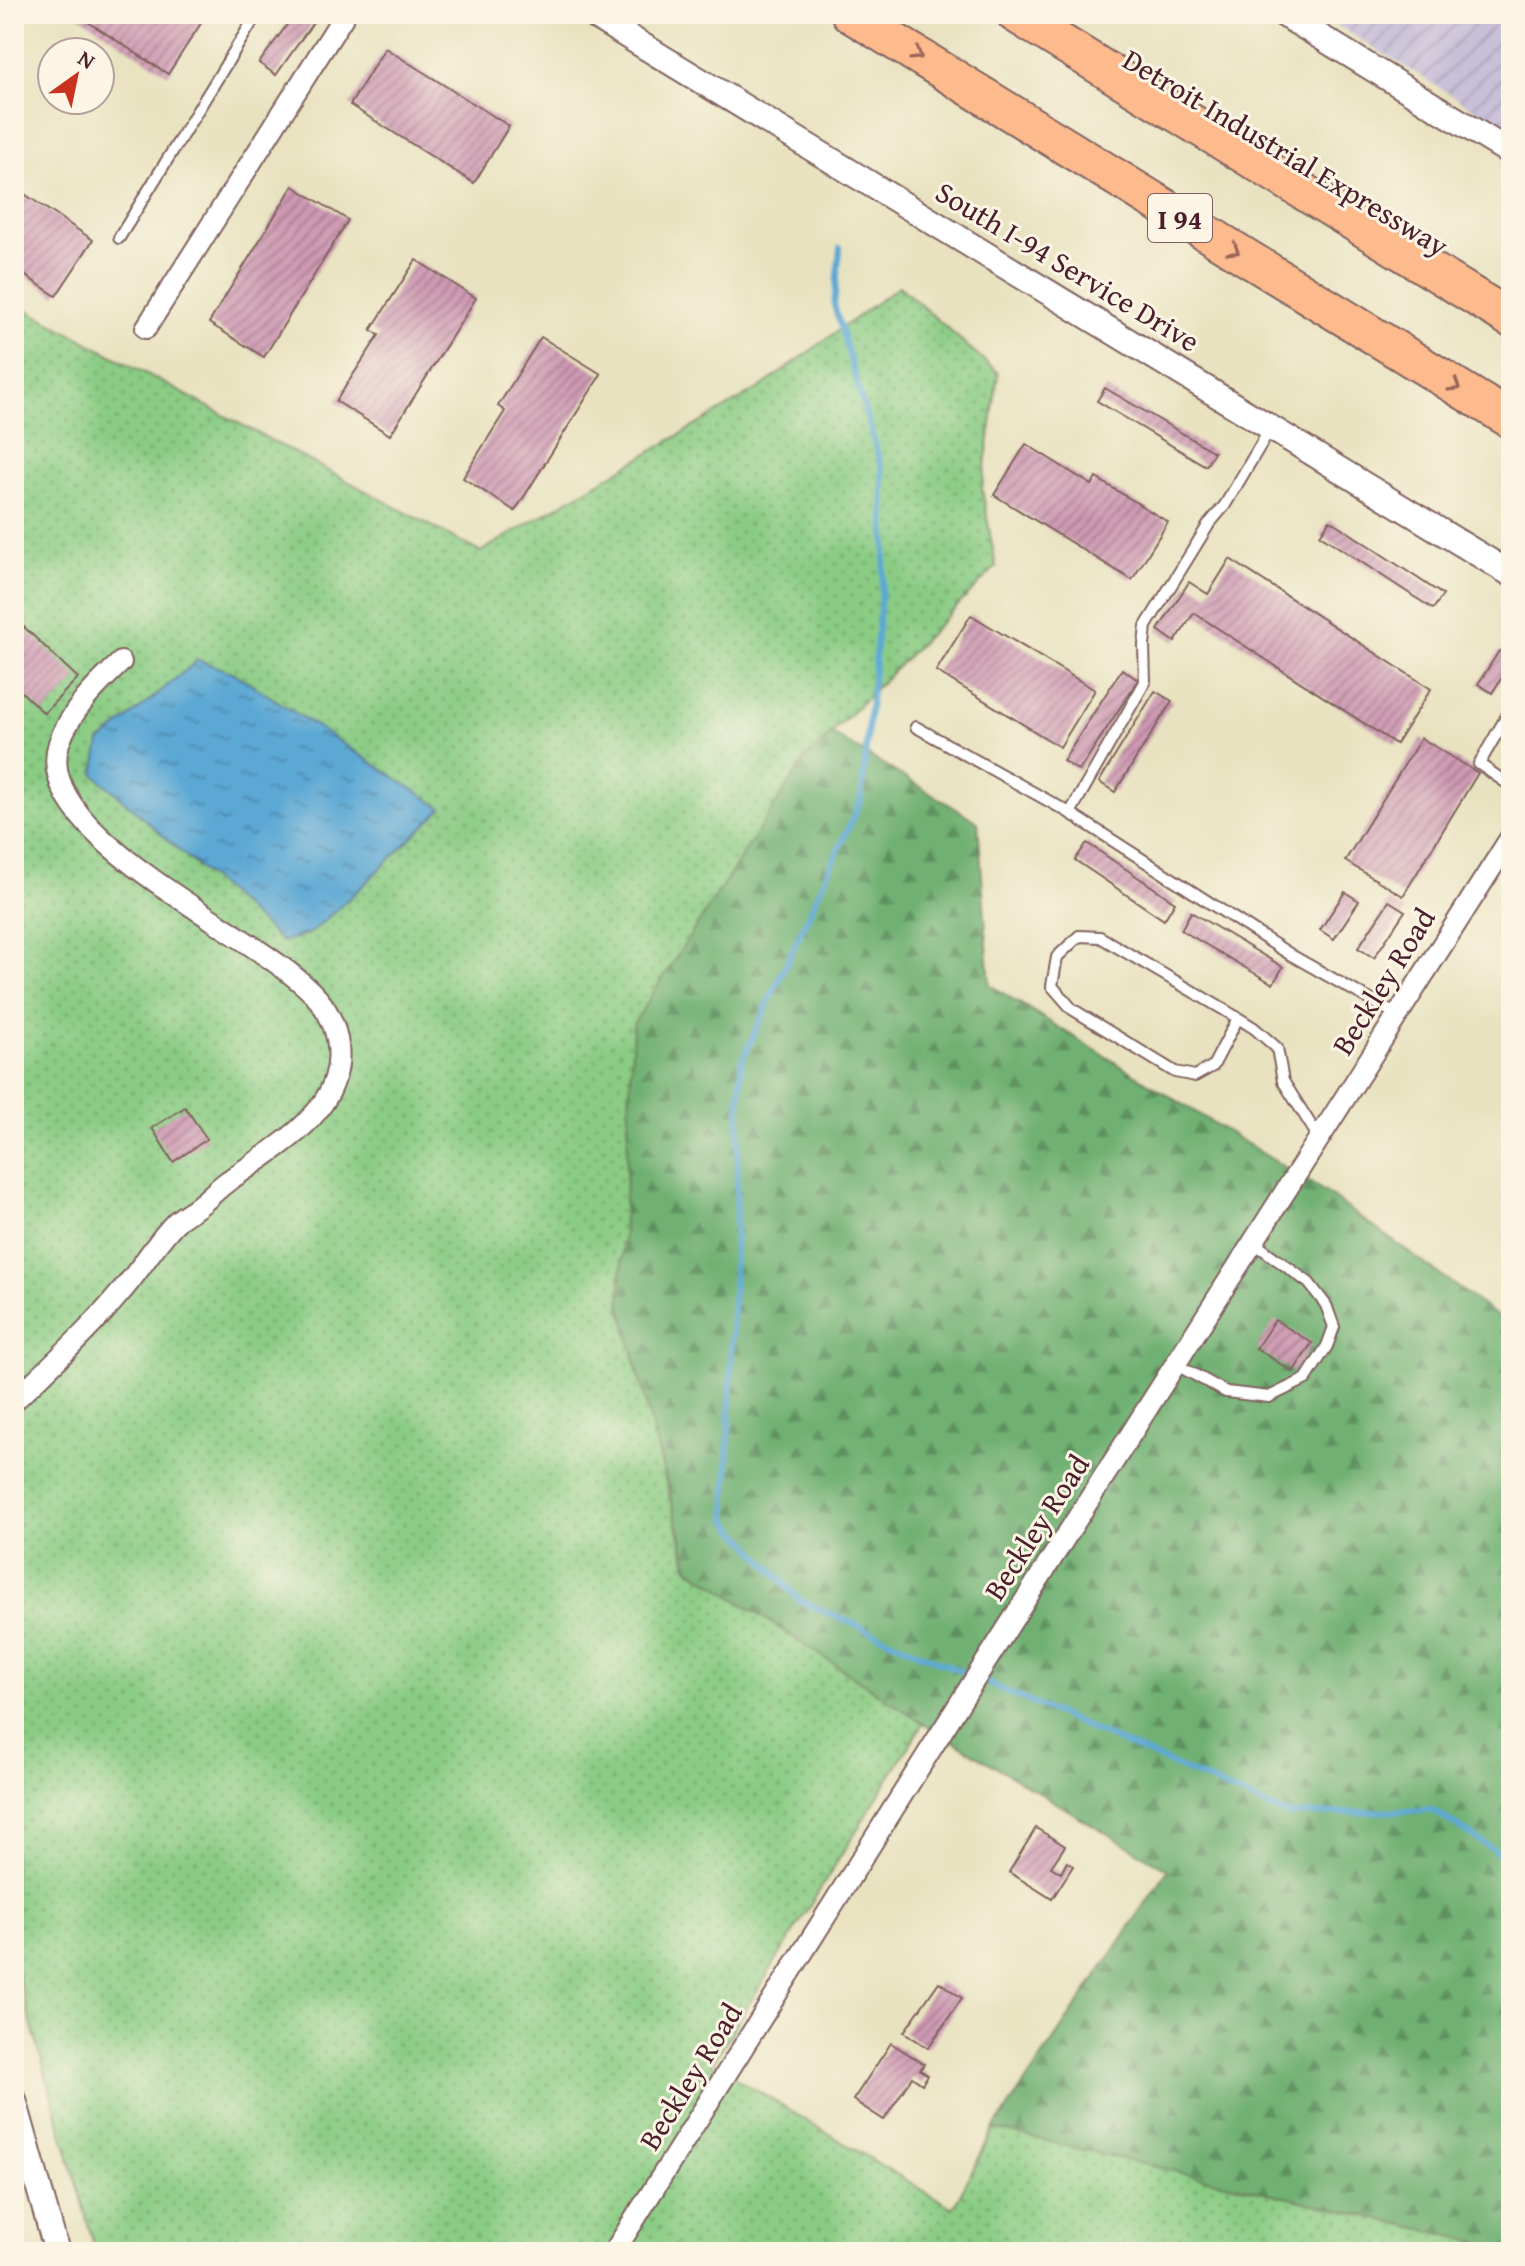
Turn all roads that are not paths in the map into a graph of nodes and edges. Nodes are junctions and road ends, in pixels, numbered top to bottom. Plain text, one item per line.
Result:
1 (257, 14) edge
2 (345, 14) edge
3 (591, 14) edge
4 (850, 14) edge
5 (1015, 14) edge
6 (1061, 14) edge
7 (1283, 14) edge
8 (1511, 153) edge
9 (119, 238) dead end
10 (1511, 290) edge
11 (1511, 319) edge
12 (146, 328) dead end
13 (1511, 420) edge
14 (1272, 427) junction
15 (1511, 574) edge
16 (121, 662) dead end
17 (1511, 709) edge
18 (916, 727) dead end
19 (1511, 786) edge
20 (1070, 813) junction
21 (1511, 837) edge
22 (1397, 1015) junction
23 (1238, 1018) junction
24 (1319, 1138) junction
25 (1253, 1242) junction
26 (1175, 1364) junction
27 (14, 1401) edge
28 (14, 2100) edge
29 (57, 2252) edge
30 (614, 2252) edge

1 - 9 lane
2 - 12 street
3 - 14 street, South I-94 Service Drive
4 -> 13 highway, I 94
5 - 11 highway
6 - 10 highway, Detroit Industrial Expressway
7 - 8 street
14 - 15 street, South I-94 Service Drive
14 - 20 lane
16 - 27 street
17 - 19 lane
18 - 20 lane
20 - 22 lane
21 - 22 street, Beckley Road
22 - 24 street, Beckley Road
23 - 23 lane
23 - 24 lane
24 - 25 street, Beckley Road
25 - 26 street, Beckley Road
25 - 26 lane
26 - 30 street, Beckley Road
28 - 29 street

